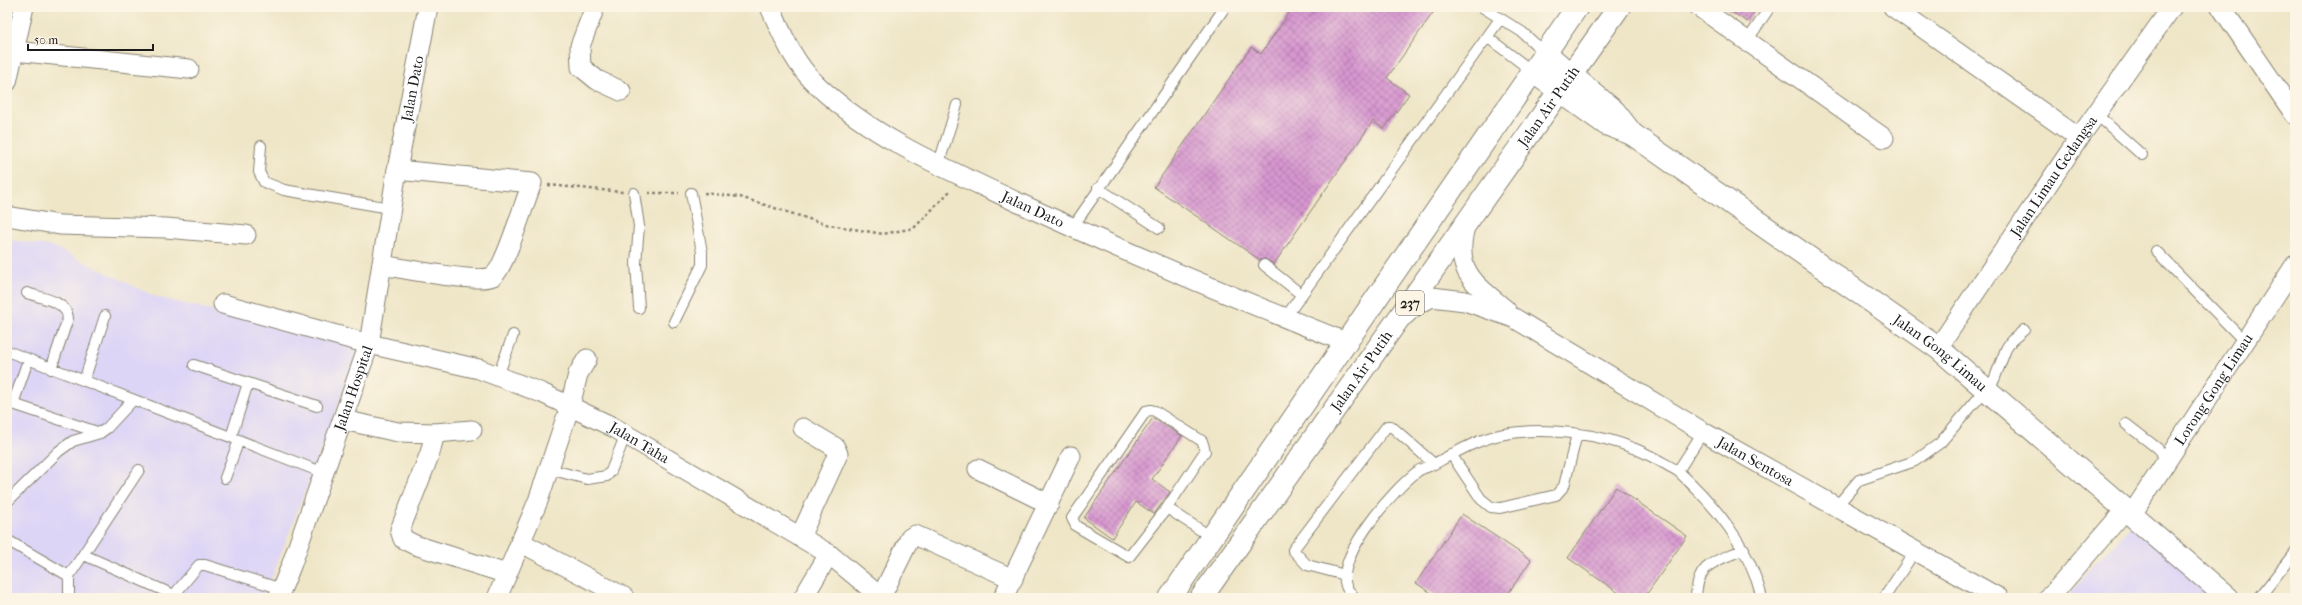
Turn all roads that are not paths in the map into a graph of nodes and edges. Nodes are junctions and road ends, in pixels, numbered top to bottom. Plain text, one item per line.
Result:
1 (24, 7) edge
2 (428, 7) edge
3 (595, 7) edge
4 (770, 7) edge
5 (1225, 7) edge
6 (1482, 7) edge
7 (1577, 7) edge
8 (1619, 7) edge
9 (1699, 7) edge
10 (1770, 7) edge
11 (1892, 7) edge
12 (2172, 7) edge
13 (2221, 7) edge
14 (1500, 19) junction
15 (1486, 38) junction
16 (1747, 41) junction
17 (15, 51) junction
18 (1545, 52) junction
19 (189, 69) dead end
20 (1532, 72) junction
21 (7, 82) edge
22 (1565, 83) junction
23 (621, 91) dead end
24 (957, 105) dead end
25 (2096, 114) junction
26 (2295, 115) edge
27 (1884, 138) dead end
28 (2079, 138) junction
29 (261, 146) dead end
30 (2142, 155) dead end
31 (938, 166) junction
32 (396, 170) junction
33 (1098, 188) junction
34 (634, 193) road end
35 (691, 193) road end
36 (390, 208) junction
37 (7, 216) edge
38 (1466, 220) junction
39 (1072, 228) junction
40 (1159, 228) dead end
41 (246, 235) dead end
42 (2156, 251) dead end
43 (382, 264) junction
44 (1264, 265) dead end
45 (2295, 265) edge
46 (27, 293) dead end
47 (1302, 295) junction
48 (223, 304) dead end
49 (639, 308) dead end
50 (106, 316) dead end
51 (1285, 318) junction
52 (1514, 318) junction
53 (674, 322) dead end
54 (1395, 324) junction
55 (2024, 330) dead end
56 (514, 334) dead end
57 (2245, 342) junction
58 (1348, 343) junction
59 (369, 344) junction
60 (1938, 348) junction
61 (7, 351) edge
62 (587, 359) dead end
63 (28, 360) junction
64 (194, 365) dead end
65 (51, 369) junction
66 (498, 376) junction
67 (84, 381) junction
68 (248, 383) junction
69 (1985, 388) junction
70 (133, 400) junction
71 (10, 403) edge
72 (317, 406) dead end
73 (570, 406) junction
74 (343, 420) junction
75 (2126, 424) dead end
76 (803, 428) dead end
77 (472, 430) dead end
78 (1703, 432) junction
79 (100, 433) junction
80 (435, 433) junction
81 (626, 434) junction
82 (1577, 434) junction
83 (235, 439) junction
84 (1451, 454) junction
85 (1071, 456) dead end
86 (2168, 460) junction
87 (1434, 464) junction
88 (978, 468) dead end
89 (549, 469) junction
90 (139, 470) dead end
91 (1678, 471) junction
92 (324, 472) junction
93 (225, 478) dead end
94 (7, 502) edge
95 (1049, 504) junction
96 (1836, 507) junction
97 (1167, 508) junction
98 (2129, 512) junction
99 (800, 537) junction
100 (1211, 537) junction
101 (7, 540) edge
102 (520, 542) junction
103 (1744, 549) junction
104 (1915, 550) junction
105 (2295, 552) edge
106 (829, 554) junction
107 (84, 555) junction
108 (507, 574) junction
109 (1345, 575) junction
110 (70, 576) junction
111 (1013, 579) junction
112 (280, 593) edge
113 (174, 597) edge
114 (624, 597) dead end
115 (881, 597) edge
116 (69, 598) edge
117 (497, 598) edge
118 (803, 598) edge
119 (1004, 598) edge
120 (1170, 598) edge
121 (1201, 598) edge
122 (1355, 598) edge
123 (1696, 598) edge
124 (1762, 598) edge
125 (1884, 598) edge
126 (1999, 598) edge
127 (2047, 598) edge
128 (2228, 598) edge
129 (2259, 598) edge

1 - 17 street
2 - 32 street, Jalan Dato
3 - 23 street
4 - 31 street, Jalan Dato
5 - 33 lane
6 - 14 lane
7 - 18 main road, Jalan Air Putih / 237
8 - 22 main road, Jalan Air Putih / 237
9 - 16 street
10 - 16 lane
11 - 28 street
12 - 25 street, Jalan Limau Gedangsa
13 - 26 street
14 - 15 lane
14 - 18 lane
15 - 20 lane
15 - 47 lane
16 - 27 street
17 - 19 street
17 - 21 street
18 - 20 main road, Jalan Air Putih / 237
18 - 22 main road, Jalan Gong Limau
20 - 22 main road, Jalan Gong Limau
20 - 58 main road, Jalan Air Putih / 237
22 - 38 main road, Jalan Air Putih / 237
22 - 60 main road, Jalan Gong Limau
24 - 31 lane
25 - 28 street, Jalan Limau Gedangsa
25 - 30 lane
28 - 60 street, Jalan Limau Gedangsa
29 - 36 lane
31 - 39 street, Jalan Dato
32 - 36 street, Jalan Hospital
32 - 43 street
33 - 39 lane
33 - 40 lane
34 - 49 lane
35 - 53 lane
36 - 43 street, Jalan Hospital
37 - 41 street
38 - 52 street
38 - 54 main road, Jalan Air Putih / 237
39 - 51 street, Jalan Dato
42 - 57 lane
43 - 59 street, Jalan Hospital
44 - 47 lane
45 - 57 street, Lorong Gong Limau
46 - 65 lane
47 - 51 lane
48 - 59 street, Jalan Taha
50 - 67 lane
51 - 58 street, Jalan Dato
52 - 54 street
52 - 78 street, Jalan Sentosa
54 - 121 main road, Jalan Air Putih / 237
55 - 69 lane
56 - 66 lane
57 - 86 street, Lorong Gong Limau
58 - 100 main road, Jalan Air Putih / 237
59 - 66 street, Jalan Taha
59 - 74 street, Jalan Hospital
60 - 69 main road, Jalan Gong Limau
61 - 63 lane
62 - 73 street
63 - 65 lane
63 - 71 lane
64 - 68 lane
65 - 67 lane
66 - 73 street, Jalan Taha
67 - 70 lane
68 - 72 lane
68 - 83 lane
69 - 96 lane
69 - 98 main road, Jalan Gong Limau
70 - 79 lane
70 - 83 lane
71 - 79 lane
73 - 81 street, Jalan Taha
73 - 89 street
74 - 80 street
74 - 92 street, Jalan Hospital
75 - 86 lane
76 - 99 street
77 - 80 street
78 - 91 lane
78 - 96 street, Jalan Sentosa
79 - 94 lane
80 - 108 street
81 - 89 lane
81 - 99 street, Jalan Taha
82 - 84 lane
82 - 84 lane
82 - 91 lane
83 - 92 lane
83 - 93 lane
84 - 87 lane
85 - 95 street
86 - 98 street, Lorong Gong Limau
87 - 109 lane
87 - 109 lane
88 - 95 street
89 - 102 street
90 - 107 lane
91 - 103 lane
92 - 112 street, Jalan Hospital
95 - 111 street
96 - 104 street, Jalan Sentosa
97 - 97 lane
97 - 100 lane
98 - 127 street
98 - 128 main road, Jalan Gong Limau
99 - 106 street, Jalan Taha
100 - 120 main road, Jalan Air Putih / 237
101 - 110 lane
102 - 108 street
102 - 114 street
103 - 123 lane
103 - 124 lane
104 - 125 lane
104 - 126 street, Jalan Sentosa
105 - 129 lane
106 - 115 street, Jalan Taha
106 - 118 street
107 - 110 lane
107 - 113 lane
108 - 117 street
109 - 122 lane
110 - 116 lane
111 - 115 street
111 - 119 street
112 - 113 lane

